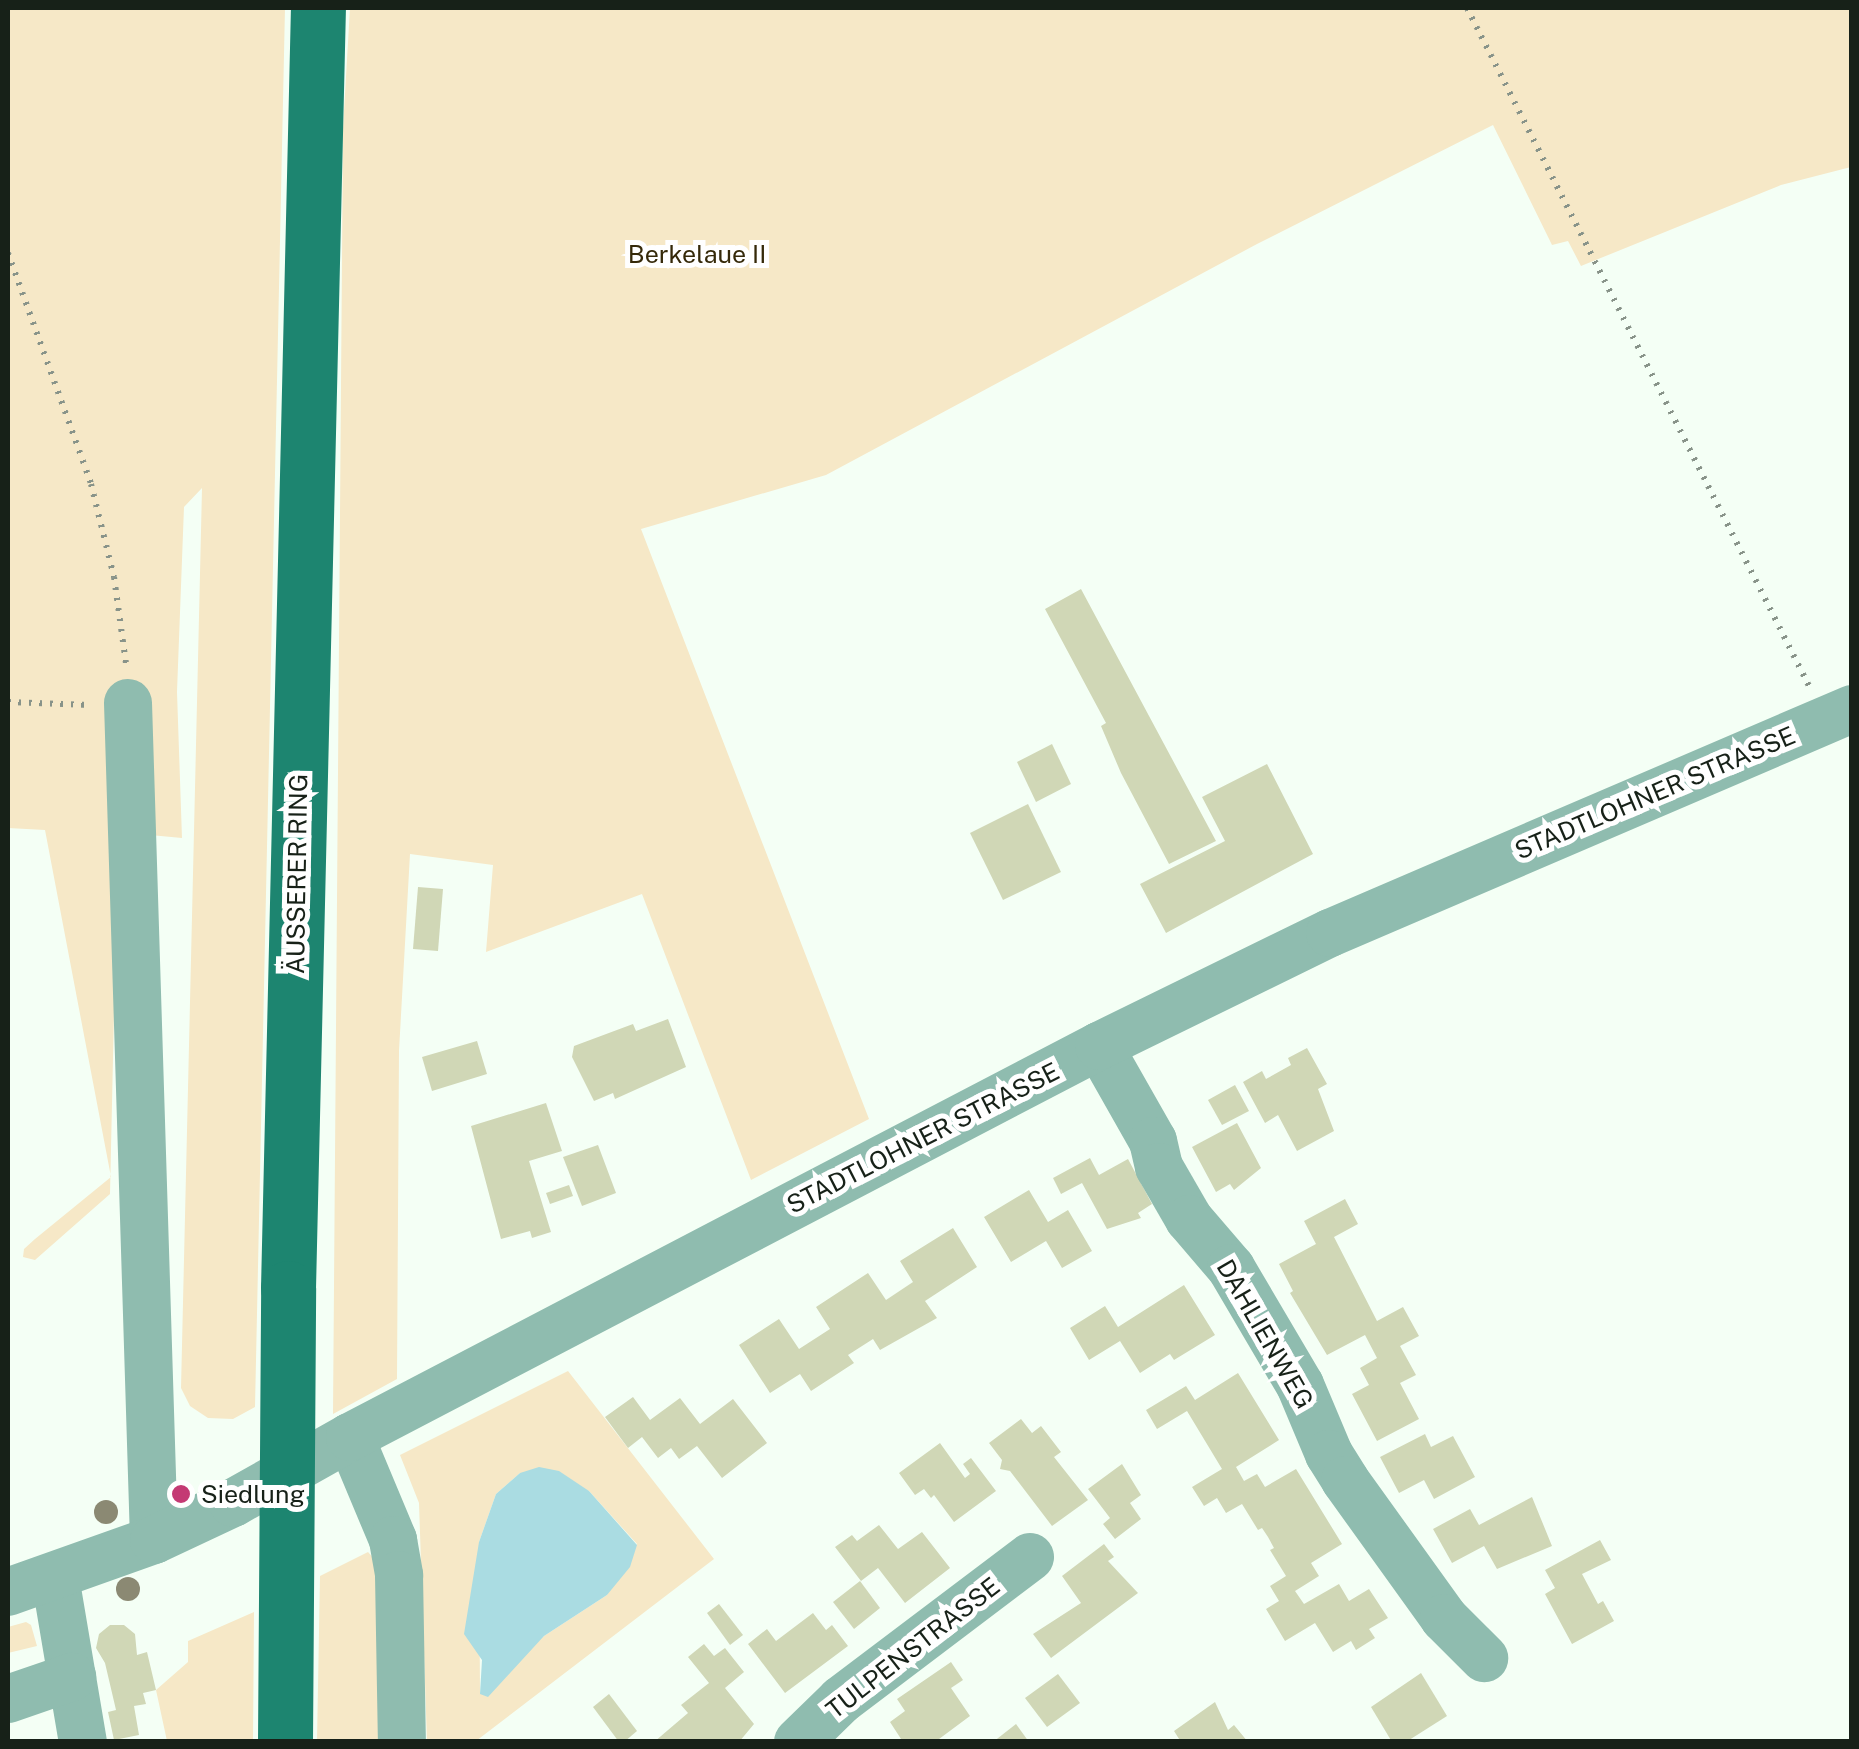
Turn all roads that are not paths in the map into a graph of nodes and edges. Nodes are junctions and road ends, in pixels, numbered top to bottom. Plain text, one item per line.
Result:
1 (318, 8) edge
2 (128, 702) road end
3 (1839, 714) edge
4 (1100, 1046) junction
5 (355, 1450) junction
6 (154, 1540) junction
7 (1030, 1557) dead end
8 (55, 1576) junction
9 (8, 1592) edge
10 (1484, 1658) dead end
11 (72, 1677) junction
12 (8, 1698) edge
13 (823, 1735) edge
14 (82, 1742) edge
15 (285, 1742) edge
16 (402, 1742) edge

1 - 15 main road, ÄUSSERER RING, bridge
2 - 6 street
3 - 4 street, STADTLOHNER STRASSE
4 - 5 street, STADTLOHNER STRASSE
4 - 10 street, DAHLIENWEG
5 - 6 street, STADTLOHNER STRASSE
5 - 16 street
6 - 8 street, STADTLOHNER STRASSE
7 - 13 street, TULPENSTRASSE
8 - 9 street, STADTLOHNER STRASSE
8 - 11 street
11 - 12 street
11 - 14 street

